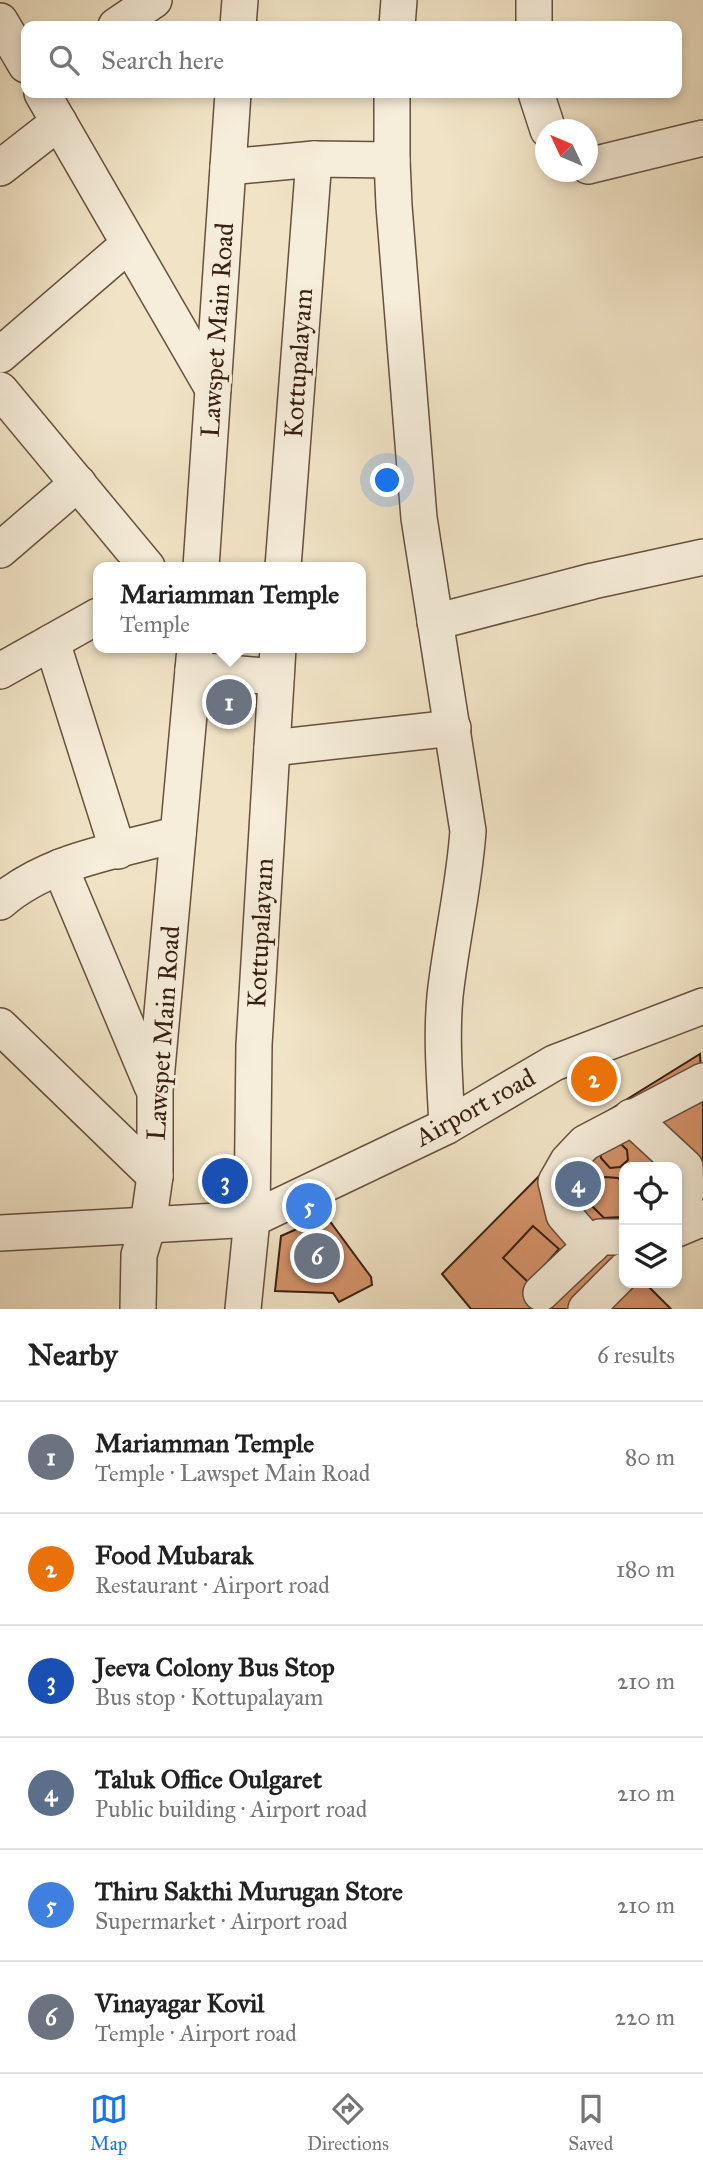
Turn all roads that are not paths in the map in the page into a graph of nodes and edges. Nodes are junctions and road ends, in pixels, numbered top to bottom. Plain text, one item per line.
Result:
1 (154, 0) edge
2 (240, 0) edge
3 (400, 0) edge
4 (534, 0) edge
5 (0, 21) edge
6 (123, 21) edge
7 (238, 21) edge
8 (398, 21) edge
9 (534, 21) edge
10 (21, 57) edge
11 (233, 98) edge
12 (392, 98) edge
13 (538, 98) edge
14 (51, 108) edge
15 (544, 119) edge
16 (703, 138) edge
17 (314, 159) junction
18 (392, 160) junction
19 (598, 163) edge
20 (228, 167) junction
21 (0, 169) edge
22 (129, 244) junction
23 (0, 355) edge
24 (212, 389) junction
25 (0, 390) edge
26 (78, 483) junction
27 (0, 550) edge
28 (703, 557) edge
29 (143, 562) edge
30 (201, 562) edge
31 (283, 562) edge
32 (93, 619) edge
33 (435, 622) junction
34 (52, 642) junction
35 (194, 659) edge
36 (277, 662) edge
37 (0, 671) edge
38 (453, 728) junction
39 (272, 748) junction
40 (178, 834) junction
41 (118, 851) junction
42 (60, 867) junction
43 (0, 902) edge
44 (703, 1006) edge
45 (0, 1026) edge
46 (703, 1081) edge
47 (155, 1091) junction
48 (631, 1117) junction
49 (447, 1126) junction
50 (680, 1162) edge
51 (682, 1164) edge
52 (155, 1175) junction
53 (682, 1198) edge
54 (703, 1218) edge
55 (252, 1219) junction
56 (148, 1225) junction
57 (682, 1227) edge
58 (0, 1233) edge
59 (619, 1237) edge
60 (591, 1246) junction
61 (619, 1276) edge
62 (541, 1293) dead end
63 (138, 1309) edge
64 (243, 1309) edge
65 (586, 1309) edge

1 - 6 street
2 - 7 street
3 - 8 street
4 - 9 street
5 - 10 street
11 - 20 street, Lawspet Main Road
12 - 18 street
13 - 15 street
14 - 21 street
14 - 22 street
16 - 19 street
17 - 18 street
17 - 20 street
17 - 31 street, Kottupalayam
18 - 33 street
20 - 24 street, Lawspet Main Road
22 - 23 street
22 - 24 street
24 - 30 street, Lawspet Main Road
25 - 26 street
26 - 27 street
26 - 29 street
28 - 33 street
32 - 34 street
33 - 38 street
34 - 37 street
34 - 41 street
35 - 36 street
35 - 40 street, Lawspet Main Road
36 - 39 street, Kottupalayam
38 - 39 street
38 - 49 street
39 - 55 street, Kottupalayam
40 - 41 street
40 - 47 street, Lawspet Main Road
41 - 42 street
42 - 43 street
42 - 47 street
44 - 49 street, Airport road
45 - 52 street
46 - 48 street
47 - 52 street, Lawspet Main Road
48 - 50 street
48 - 60 street
49 - 55 street, Airport road
51 - 53 street
52 - 56 street, Lawspet Main Road
54 - 57 street
55 - 56 street
55 - 64 street
56 - 58 street
56 - 63 street, Lawspet Main Road
59 - 60 street
60 - 62 street
61 - 65 street

